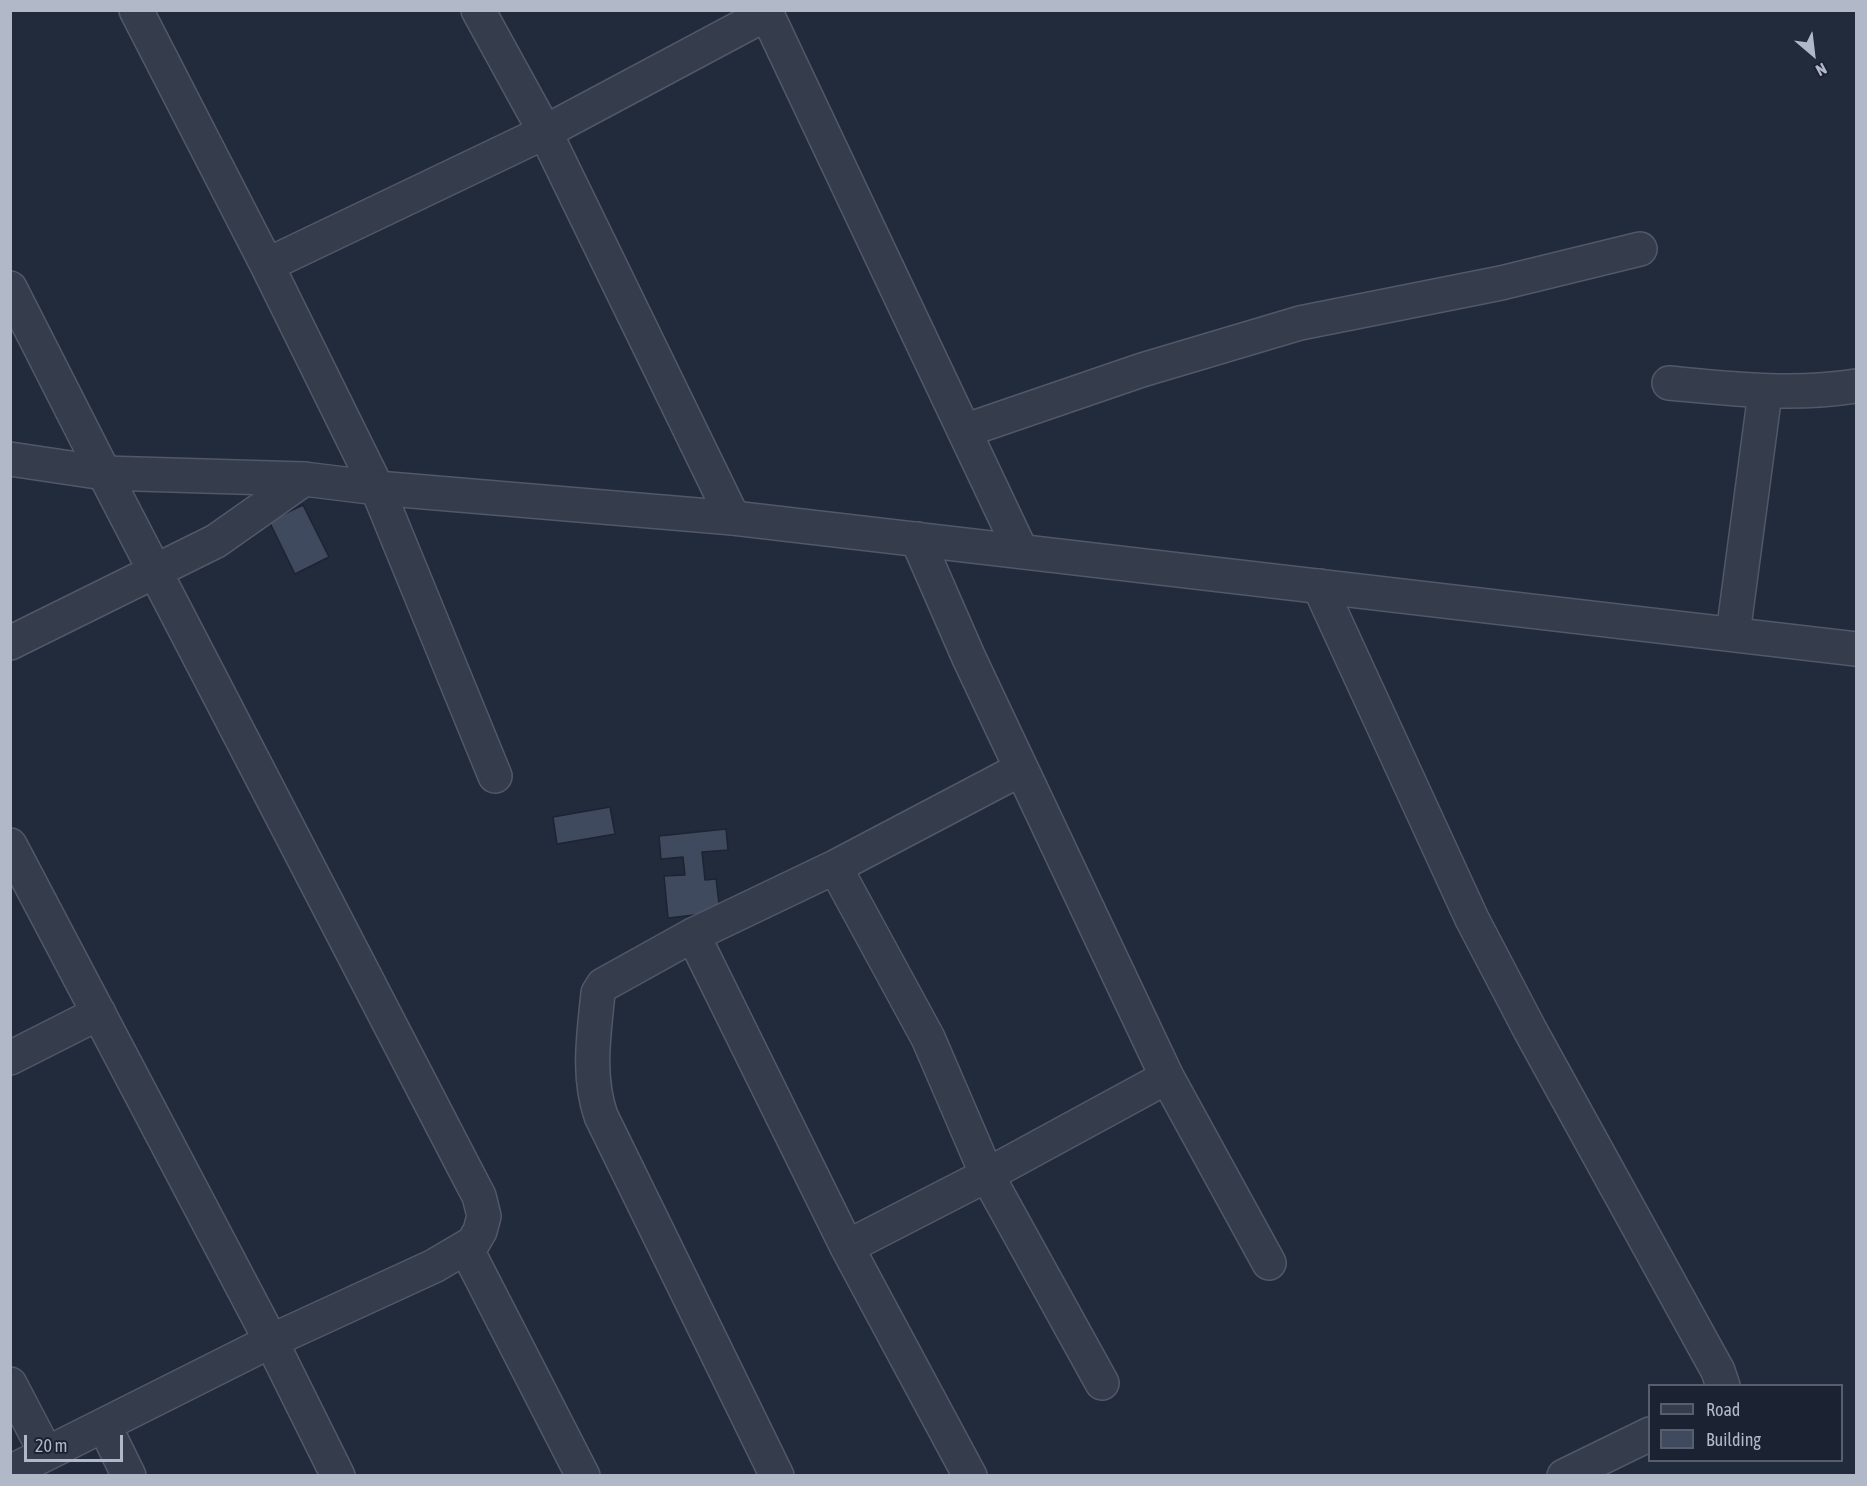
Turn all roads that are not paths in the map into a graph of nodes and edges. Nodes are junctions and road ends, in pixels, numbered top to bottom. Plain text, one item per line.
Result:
1 (136, 10) edge
2 (478, 10) edge
3 (766, 12) edge
4 (545, 132) junction
5 (1640, 249) dead end
6 (267, 265) junction
7 (10, 288) edge
8 (1669, 383) dead end
9 (1857, 386) edge
10 (1765, 393) junction
11 (964, 431) junction
12 (10, 459) edge
13 (104, 473) junction
14 (304, 479) junction
15 (377, 488) junction
16 (733, 518) junction
17 (916, 539) junction
18 (1021, 551) junction
19 (156, 573) junction
20 (1319, 586) junction
21 (1733, 634) junction
22 (10, 643) edge
23 (1857, 649) edge
24 (1021, 769) junction
25 (495, 776) dead end
26 (10, 845) edge
27 (835, 867) junction
28 (693, 935) junction
29 (99, 1013) junction
30 (10, 1058) edge
31 (1167, 1077) junction
32 (987, 1175) junction
33 (847, 1247) junction
34 (466, 1248) junction
35 (1269, 1263) dead end
36 (271, 1341) junction
37 (1102, 1383) dead end
38 (10, 1384) edge
39 (1722, 1384) edge
40 (104, 1425) junction
41 (1648, 1435) edge
42 (46, 1454) junction
43 (10, 1472) edge
44 (129, 1476) edge
45 (338, 1476) edge
46 (583, 1476) edge
47 (777, 1476) edge
48 (970, 1476) edge
49 (1564, 1476) edge

1 - 6 street
2 - 4 street
3 - 4 street
3 - 11 street
4 - 6 street
4 - 16 street
5 - 11 street
6 - 15 street
7 - 13 street
8 - 10 street
9 - 10 street
10 - 21 street
11 - 18 street
12 - 13 street
13 - 14 street
13 - 19 street
14 - 15 street
14 - 19 street
15 - 16 street
15 - 25 street
16 - 17 street
17 - 18 street
17 - 24 street
18 - 20 street
19 - 22 street
19 - 34 street
20 - 21 street
20 - 39 street
21 - 23 street
24 - 27 street
24 - 31 street
26 - 29 street
27 - 28 street
27 - 32 street
28 - 33 street
28 - 47 street
29 - 30 street
29 - 36 street
31 - 32 street
31 - 35 street
32 - 33 street
32 - 37 street
33 - 48 street
34 - 36 street
34 - 46 street
36 - 40 street
36 - 45 street
38 - 42 street
40 - 42 street
40 - 44 street
41 - 49 street
42 - 43 street

